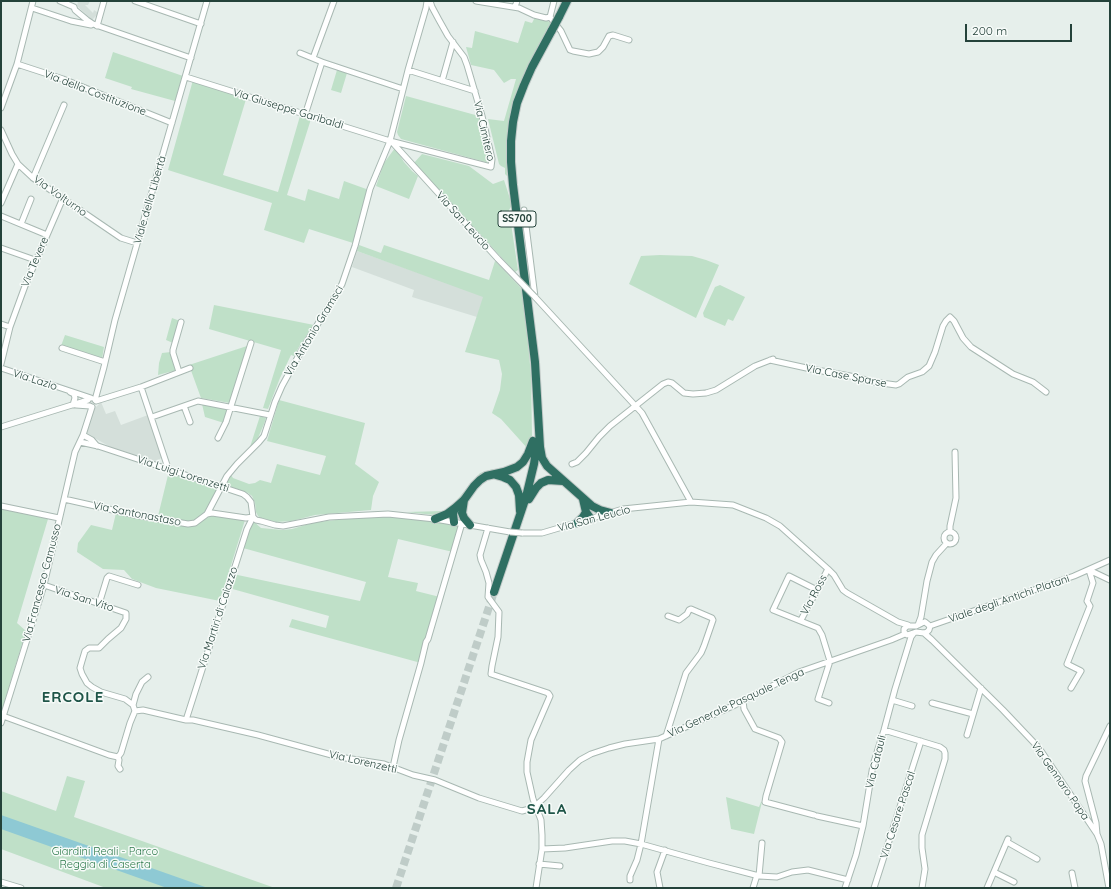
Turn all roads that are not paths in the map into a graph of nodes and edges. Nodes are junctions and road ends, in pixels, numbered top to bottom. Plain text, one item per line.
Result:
1 (33, 1) edge
2 (60, 1) edge
3 (104, 1) edge
4 (135, 1) edge
5 (207, 1) edge
6 (334, 1) edge
7 (427, 1) edge
8 (430, 1) edge
9 (476, 1) edge
10 (517, 1) edge
11 (554, 1) edge
12 (567, 1) edge
13 (32, 8) junction
14 (515, 8) junction
15 (550, 17) junction
16 (201, 24) junction
17 (95, 25) junction
18 (629, 40) dead end
19 (453, 42) junction
20 (300, 53) dead end
21 (191, 58) junction
22 (313, 58) junction
23 (322, 62) junction
24 (17, 64) junction
25 (408, 70) junction
26 (186, 77) junction
27 (442, 81) junction
28 (403, 89) junction
29 (475, 91) junction
30 (64, 105) dead end
31 (1, 108) edge
32 (305, 115) junction
33 (172, 124) junction
34 (1, 130) edge
35 (390, 141) junction
36 (395, 146) junction
37 (386, 153) junction
38 (18, 164) junction
39 (33, 178) junction
40 (62, 198) junction
41 (31, 199) dead end
42 (1, 203) edge
43 (524, 210) dead end
44 (1, 216) edge
45 (21, 224) junction
46 (47, 235) junction
47 (137, 242) junction
48 (1, 248) edge
49 (35, 260) junction
50 (535, 297) junction
51 (181, 322) dead end
52 (1, 324) edge
53 (10, 327) junction
54 (251, 343) dead end
55 (62, 348) dead end
56 (776, 359) dead end
57 (770, 360) junction
58 (105, 362) junction
59 (1, 364) edge
60 (1, 368) edge
61 (190, 368) dead end
62 (180, 372) junction
63 (141, 386) junction
64 (98, 389) junction
65 (70, 391) junction
66 (1046, 392) dead end
67 (110, 397) junction
68 (93, 400) junction
69 (73, 405) junction
70 (184, 406) junction
71 (636, 406) junction
72 (89, 407) junction
73 (231, 407) junction
74 (270, 415) junction
75 (538, 415) junction
76 (152, 417) junction
77 (190, 422) dead end
78 (1, 427) edge
79 (83, 435) junction
80 (218, 438) dead end
81 (80, 442) junction
82 (98, 446) junction
83 (955, 452) dead end
84 (164, 456) junction
85 (572, 464) dead end
86 (155, 465) junction
87 (168, 468) junction
88 (494, 475) junction
89 (563, 481) junction
90 (222, 486) junction
91 (64, 499) junction
92 (691, 502) junction
93 (1, 506) edge
94 (458, 511) junction
95 (590, 512) junction
96 (611, 513) junction
97 (207, 514) junction
98 (253, 517) junction
99 (59, 518) junction
100 (435, 519) junction
101 (520, 520) junction
102 (462, 523) junction
103 (577, 523) joint
104 (488, 528) junction
105 (950, 532) junction
106 (947, 543) junction
107 (1110, 560) edge
108 (828, 569) junction
109 (1089, 570) junction
110 (1110, 580) edge
111 (44, 585) junction
112 (138, 585) dead end
113 (817, 590) junction
114 (494, 592) tunnel mouth
115 (99, 604) junction
116 (922, 614) junction
117 (668, 616) dead end
118 (801, 620) junction
119 (898, 622) junction
120 (924, 622) junction
121 (908, 625) junction
122 (918, 625) junction
123 (929, 628) junction
124 (905, 633) junction
125 (914, 633) junction
126 (924, 633) junction
127 (932, 640) junction
128 (908, 646) junction
129 (830, 661) junction
130 (148, 677) dead end
131 (980, 688) junction
132 (1071, 688) dead end
133 (892, 700) junction
134 (743, 701) junction
135 (829, 703) dead end
136 (932, 703) dead end
137 (133, 705) junction
138 (735, 705) junction
139 (912, 706) dead end
140 (744, 709) junction
141 (135, 712) junction
142 (973, 714) junction
143 (3, 716) junction
144 (186, 720) junction
145 (1, 723) edge
146 (1110, 726) edge
147 (884, 730) junction
148 (967, 735) dead end
149 (666, 736) junction
150 (659, 740) junction
151 (922, 741) junction
152 (118, 758) junction
153 (393, 767) junction
154 (120, 769) dead end
155 (536, 804) junction
156 (863, 826) junction
157 (1097, 834) junction
158 (641, 844) junction
159 (762, 844) dead end
160 (542, 849) junction
161 (665, 850) junction
162 (1110, 852) edge
163 (1103, 854) junction
164 (1037, 859) dead end
165 (539, 864) junction
166 (560, 866) dead end
167 (994, 872) junction
168 (1072, 873) dead end
169 (758, 876) junction
170 (630, 880) dead end
171 (848, 880) junction
172 (1, 882) edge
173 (1014, 882) dead end
174 (21, 888) edge
175 (536, 888) edge
176 (660, 888) edge
177 (753, 888) edge
178 (845, 888) edge
179 (874, 888) edge
180 (922, 888) edge
181 (988, 888) edge
182 (1075, 888) edge
183 (1109, 888) edge

1 - 13 street
2 - 17 street
3 - 17 street
4 - 16 street
5 - 16 street, Viale della Libertà
6 - 22 street
7 - 25 street
8 - 19 street, Via Cimitero
9 - 14 street
10 - 14 street
11 - 15 street
12 - 75 highway, SS700, bridge
13 - 17 street
13 - 24 street
14 - 15 street
15 - 18 street
16 - 21 street, Viale della Libertà
17 - 21 street
19 - 27 street
19 - 29 street, Via Cimitero
20 - 22 street
21 - 26 street, Viale della Libertà
22 - 23 street
23 - 28 street
23 - 32 street
24 - 31 street
24 - 33 street, Via della Costituzione
25 - 27 street
25 - 28 street
26 - 32 street, Via Giuseppe Garibaldi
26 - 33 street, Viale della Libertà
27 - 29 street
28 - 35 street
29 - 35 street, Via Cimitero
30 - 39 street
32 - 35 street, Via Giuseppe Garibaldi
33 - 47 street, Viale della Libertà
34 - 38 street, Via Volturno
35 - 36 street, Via San Leucio
35 - 37 street, Via Antonio Gramsci
36 - 37 street
36 - 50 street, Via San Leucio, bridge
37 - 74 street, Via Antonio Gramsci
38 - 39 street, Via Volturno
38 - 42 street
39 - 40 street, Via Volturno
40 - 46 street, Via Tevere
40 - 47 street, Via Volturno
41 - 45 street
43 - 50 street
44 - 45 street
45 - 46 street
46 - 49 street, Via Tevere
47 - 58 street, Viale della Libertà
48 - 49 street
49 - 53 street, Via Tevere
50 - 71 street, Via San Leucio
51 - 62 street
52 - 53 street
53 - 59 street, Via Tevere
54 - 73 street
55 - 58 street
56 - 57 street
57 - 66 street, Via Case Sparse
57 - 71 street
58 - 64 street, Viale della Libertà
60 - 65 street, Via Lazio
61 - 62 street
62 - 63 street
63 - 67 street
63 - 76 street
64 - 67 street
64 - 68 street, Viale della Libertà
65 - 68 street, Via Lazio
65 - 69 street, Via Lazio
67 - 68 street
68 - 69 street
68 - 72 street, Viale della Libertà
69 - 72 street
69 - 78 street
70 - 73 street
70 - 76 street
70 - 77 street
71 - 85 street
71 - 92 street, Via San Leucio
72 - 79 street, Viale della Libertà
73 - 74 street
73 - 80 street
74 - 90 street, Via Antonio Gramsci
75 - 88 highway, SS700
75 - 89 highway, SS700
75 - 101 highway, SS700
76 - 84 street
79 - 81 street, Viale della Libertà
79 - 82 street
81 - 82 street
81 - 91 street, Via Francesco Camusso
82 - 86 street, Via Luigi Lorenzetti
83 - 105 street
84 - 86 street
84 - 87 street
86 - 87 street, Via Luigi Lorenzetti
87 - 90 street, Via Luigi Lorenzetti
88 - 94 highway, SS700
88 - 101 highway, SS700
89 - 95 highway, SS700
89 - 101 highway, SS700
90 - 97 street
90 - 98 street, Via Luigi Lorenzetti
91 - 97 street, Via Santonastaso
91 - 99 street, Via Francesco Camusso
92 - 96 street, Via San Leucio
92 - 108 street, Via San Leucio
93 - 99 street
94 - 100 highway, SS700
94 - 102 highway
94 - 102 highway
95 - 96 street, Via San Leucio
95 - 96 highway
95 - 103 highway
97 - 98 street
98 - 100 street, Via San Leucio
98 - 144 street, Via Martiri di Caiazzo
99 - 111 street, Via Francesco Camusso
100 - 102 street, Via San Leucio
101 - 114 highway, SS700
102 - 104 street, Via San Leucio
102 - 153 street
103 - 104 street, Via San Leucio, bridge
104 - 155 street
105 - 106 street
105 - 106 street
106 - 116 street
107 - 109 street, Viale degli Antichi Platani
108 - 113 street, Via Ross
108 - 119 street, Via San Leucio
109 - 110 street
109 - 123 street, Viale degli Antichi Platani
109 - 132 street
111 - 115 street, Via San Vito
111 - 143 street, Via Francesco Camusso
112 - 115 street
113 - 118 street, Via Ross
113 - 118 street
115 - 137 street, Via San Vito
116 - 120 street
116 - 122 street
117 - 149 street
118 - 129 street
119 - 121 street, Via San Leucio
119 - 124 street, Via San Leucio
120 - 122 street
120 - 123 street
121 - 122 street, Via San Leucio
121 - 124 street
123 - 126 street, Viale degli Antichi Platani
123 - 127 street, Via Gennaro Papa
124 - 125 street, Via Generale Pasquale Tenga
124 - 128 street, Via Catauli
124 - 129 street, Via Generale Pasquale Tenga
125 - 126 street, Via Generale Pasquale Tenga
125 - 128 street, Via Catauli
126 - 127 street, Via Gennaro Papa
127 - 131 street, Via Gennaro Papa
128 - 133 street, Via Catauli
129 - 134 street, Via Generale Pasquale Tenga
129 - 135 street
130 - 137 street
131 - 142 street
131 - 157 street, Via Gennaro Papa
133 - 139 street
133 - 147 street, Via Catauli
134 - 138 street, Via Generale Pasquale Tenga
134 - 140 street
136 - 142 street
137 - 141 street
138 - 140 street
138 - 149 street, Via Generale Pasquale Tenga
140 - 156 street
141 - 144 street, Via Lorenzetti
141 - 152 street
142 - 148 street
143 - 145 street, Via Francesco Camusso
143 - 152 street
144 - 153 street, Via Lorenzetti
146 - 157 street
147 - 151 street
147 - 156 street, Via Catauli
149 - 150 street, Via Generale Pasquale Tenga
150 - 155 street, Via Generale Pasquale Tenga
150 - 158 street
151 - 179 street, Via Cesare Pascal
151 - 180 street
152 - 154 street
153 - 155 street, Via Lorenzetti
155 - 160 street
156 - 171 street, Via Catauli
157 - 163 street, Via Gennaro Papa
158 - 160 street
158 - 161 street
158 - 170 street
159 - 169 street
160 - 165 street
161 - 169 street
161 - 176 street
162 - 163 street
163 - 183 street, Via Gennaro Papa
164 - 167 street
165 - 166 street
165 - 175 street
167 - 173 street
167 - 181 street
168 - 182 street
169 - 171 street
169 - 177 street
171 - 178 street, Via Catauli
172 - 174 street

